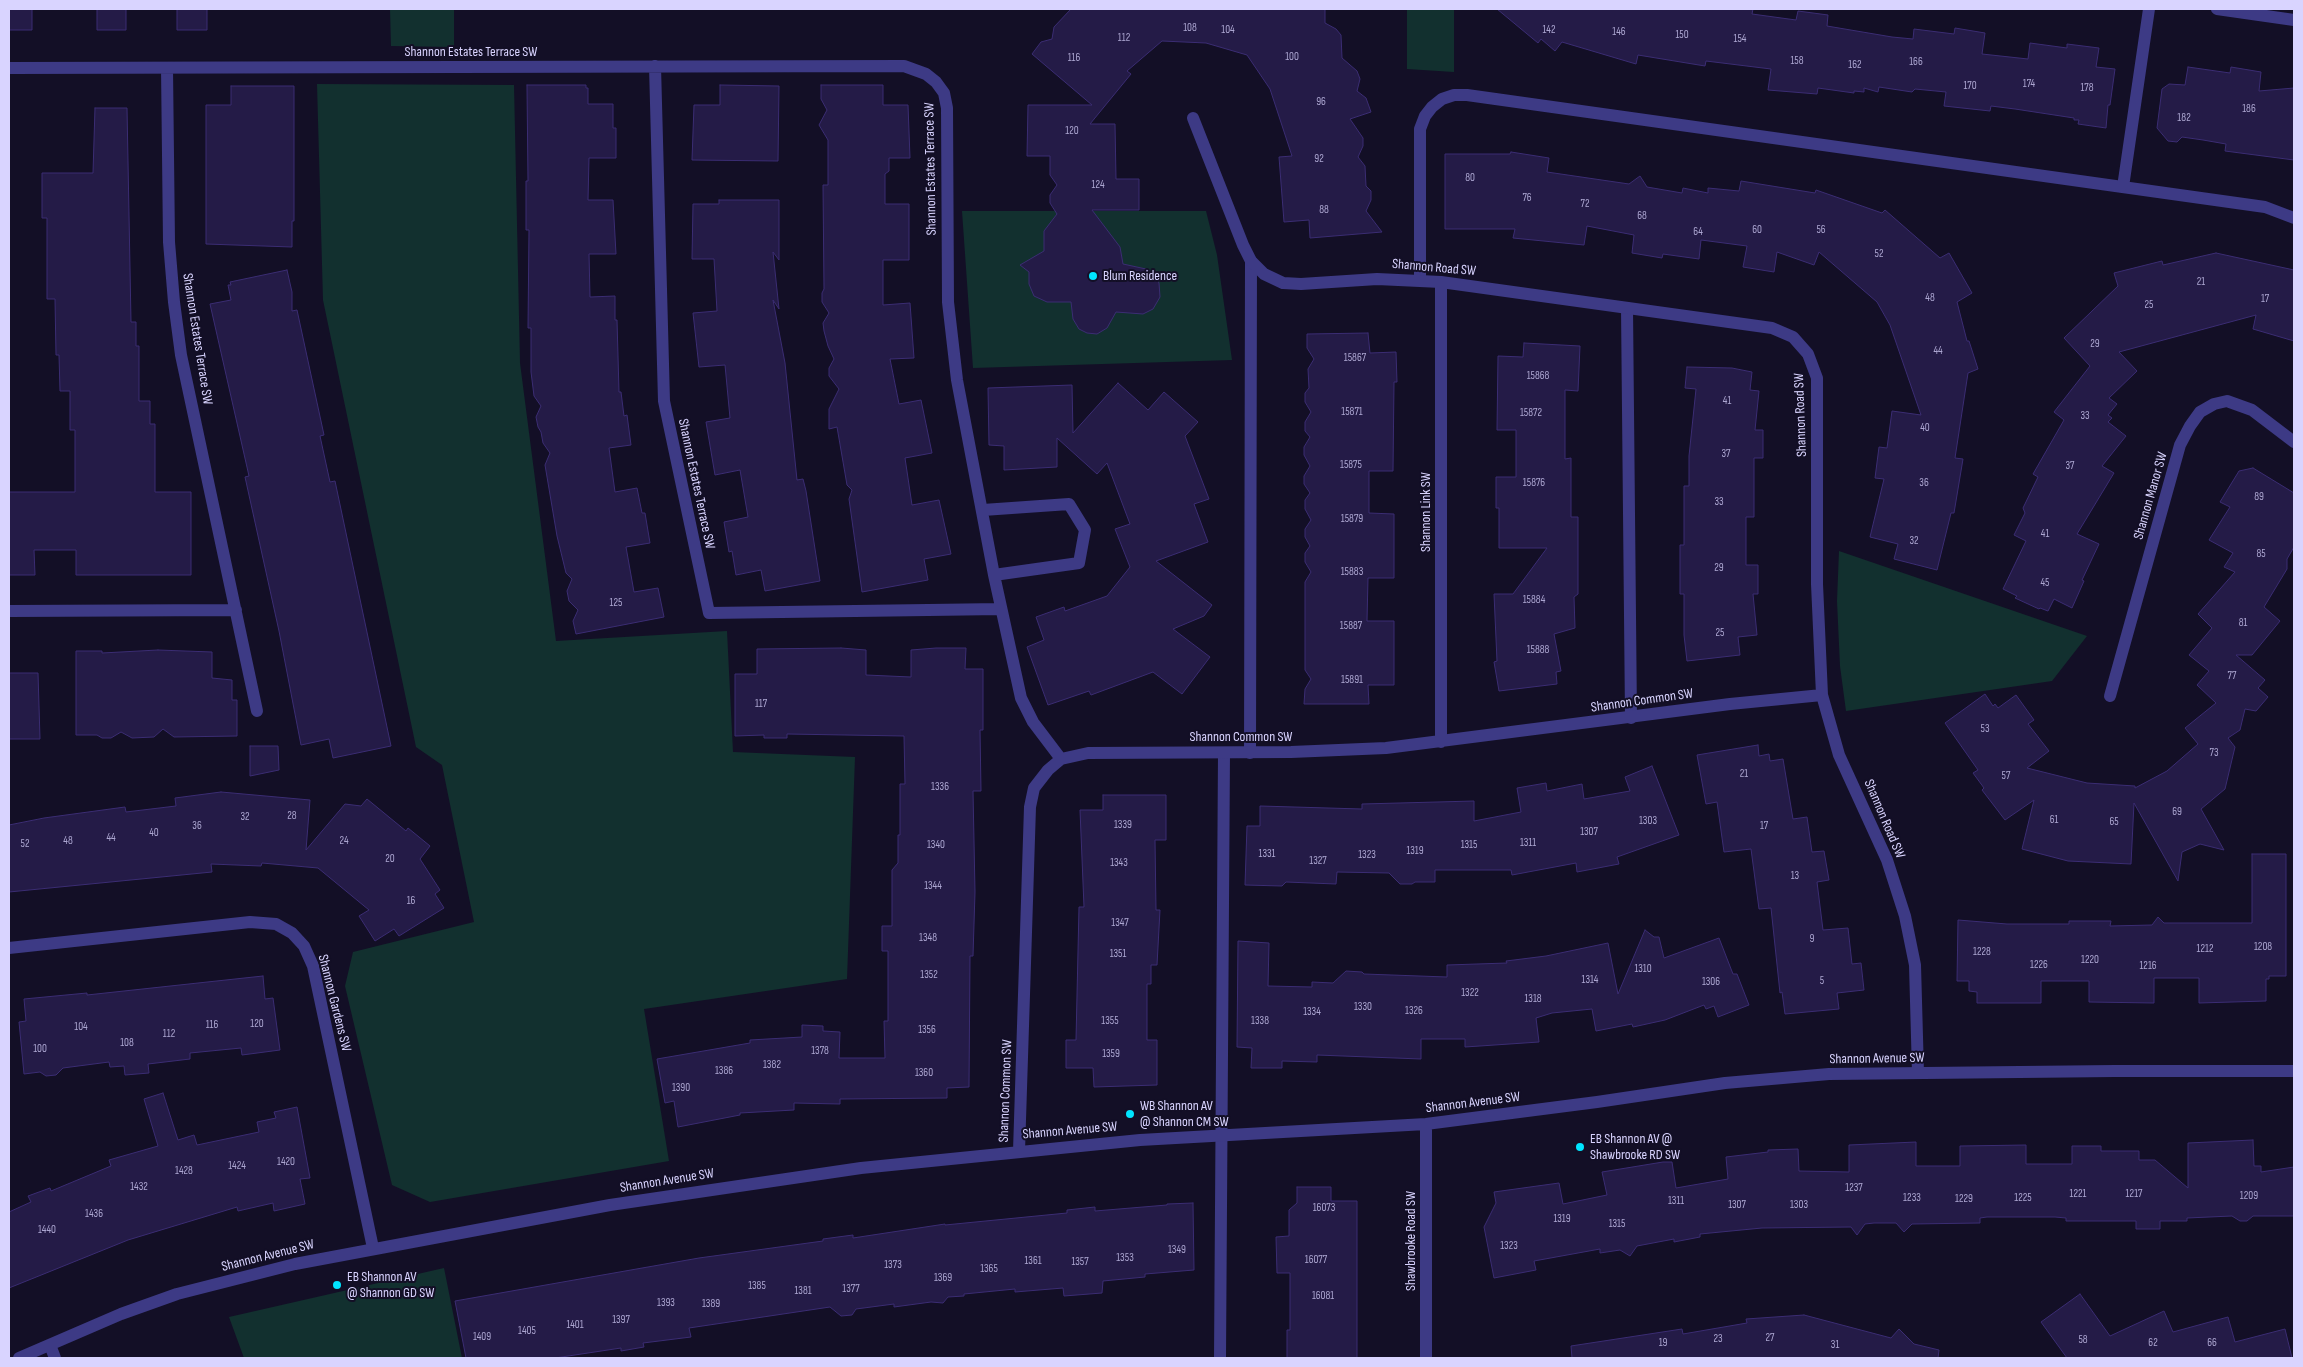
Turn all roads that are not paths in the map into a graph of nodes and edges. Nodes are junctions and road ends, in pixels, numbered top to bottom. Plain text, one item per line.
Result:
1 (2149, 9) edge
2 (2217, 9) edge
3 (2294, 20) edge
4 (654, 66) junction
5 (9, 68) edge
6 (167, 68) junction
7 (1192, 118) dead end
8 (2123, 187) junction
9 (2294, 218) edge
10 (1251, 261) junction
11 (1420, 279) junction
12 (1441, 282) junction
13 (1628, 308) junction
14 (2294, 442) edge
15 (983, 510) junction
16 (994, 575) junction
17 (1001, 608) junction
18 (236, 610) junction
19 (9, 611) edge
20 (1822, 695) junction
21 (2110, 696) dead end
22 (257, 711) dead end
23 (1631, 718) junction
24 (1441, 742) junction
25 (1224, 752) junction
26 (1250, 752) junction
27 (1061, 760) junction
28 (9, 948) edge
29 (2294, 1071) edge
30 (1918, 1073) junction
31 (1426, 1124) junction
32 (1220, 1135) junction
33 (1019, 1151) junction
34 (373, 1248) junction
35 (50, 1345) junction
36 (19, 1358) edge
37 (55, 1358) edge
38 (1220, 1358) edge
39 (1426, 1358) edge

1 - 8 street
2 - 3 street
4 - 6 street, Shannon Estates Terrace SW
4 - 15 street, Shannon Estates Terrace SW
4 - 17 street, Shannon Estates Terrace SW
5 - 6 street, Shannon Estates Terrace SW
6 - 18 street, Shannon Estates Terrace SW
7 - 10 street, Shannon Road SW
8 - 9 street
8 - 11 street
10 - 11 street, Shannon Road SW
10 - 26 street
11 - 12 street, Shannon Road SW
12 - 13 street, Shannon Road SW
12 - 24 street, Shannon Link SW
13 - 20 street, Shannon Road SW
13 - 23 street
14 - 21 street, Shannon Manor SW
15 - 16 street, Shannon Estates Terrace SW
15 - 16 street
16 - 17 street, Shannon Estates Terrace SW
17 - 27 street, Shannon Estates Terrace SW
18 - 19 street
18 - 22 street, Shannon Estates Terrace SW
20 - 23 street, Shannon Common SW
20 - 30 street, Shannon Road SW
23 - 24 street, Shannon Common SW
24 - 26 street, Shannon Common SW
25 - 26 street, Shannon Common SW
25 - 27 street, Shannon Common SW
25 - 32 street
27 - 33 street, Shannon Common SW
28 - 34 street, Shannon Gardens SW
29 - 30 street, Shannon Avenue SW
30 - 31 street, Shannon Avenue SW
31 - 32 street, Shannon Avenue SW
31 - 39 street, Shawbrooke Road SW
32 - 33 street, Shannon Avenue SW
32 - 38 street
33 - 34 street, Shannon Avenue SW
34 - 35 street, Shannon Avenue SW
35 - 36 street, Shannon Avenue SW
35 - 37 street

